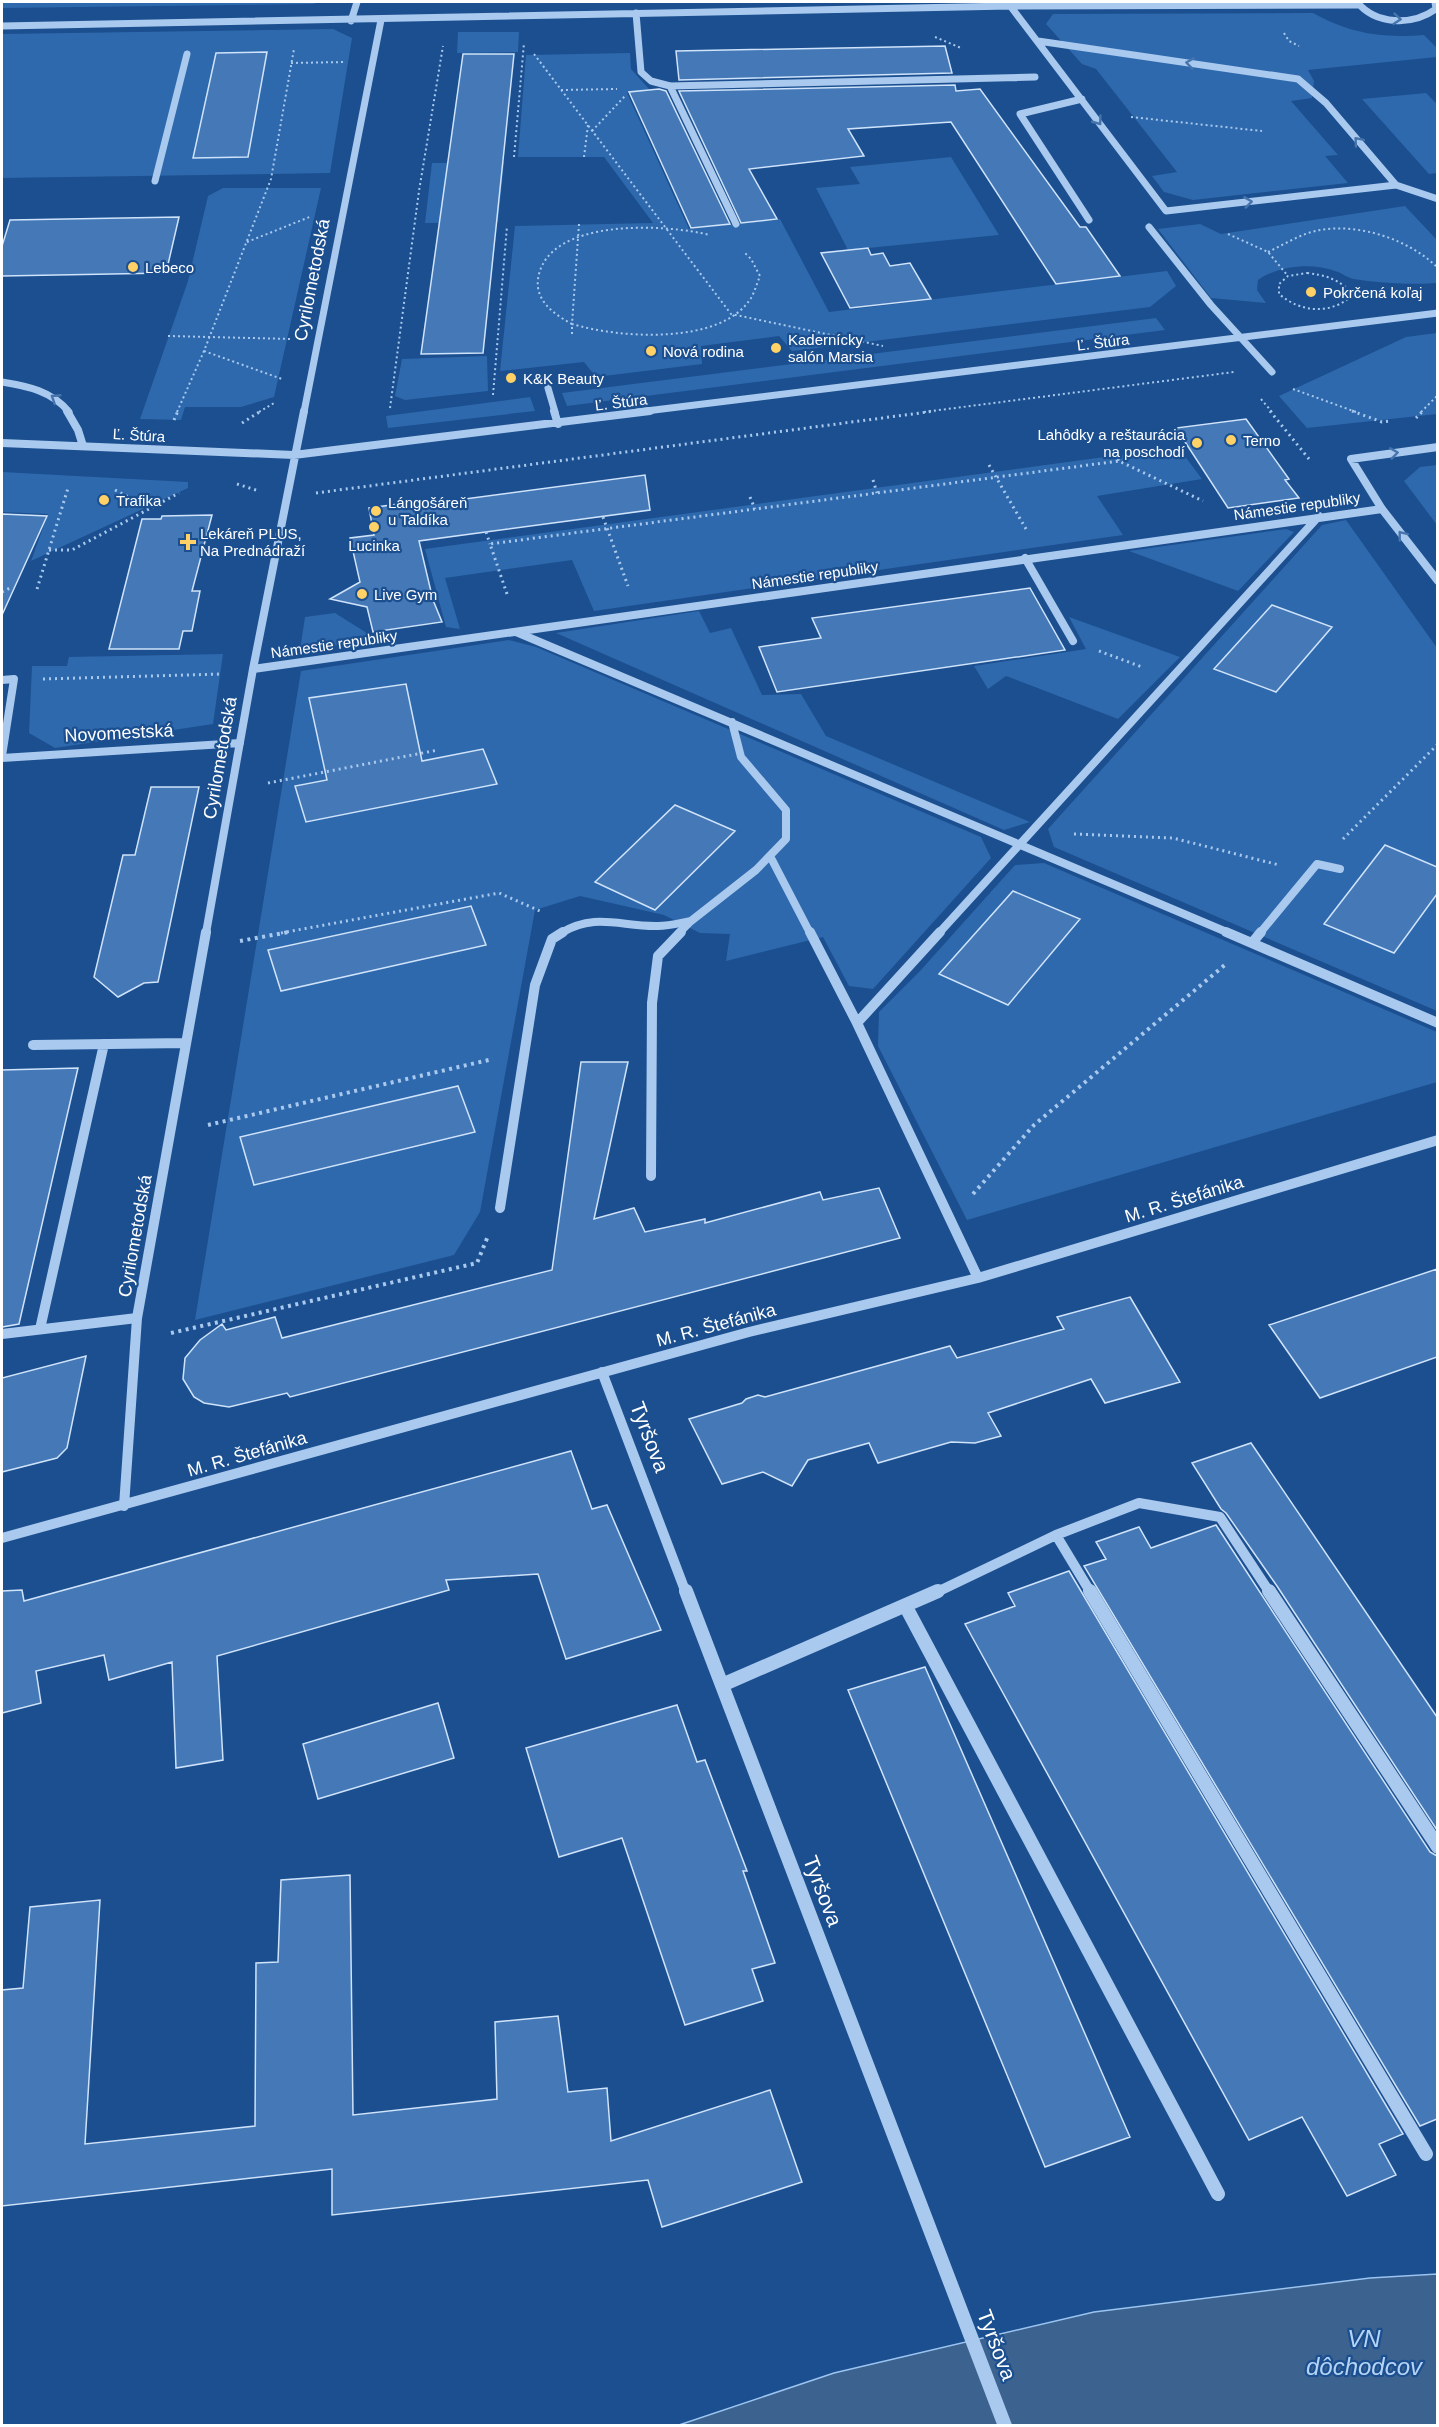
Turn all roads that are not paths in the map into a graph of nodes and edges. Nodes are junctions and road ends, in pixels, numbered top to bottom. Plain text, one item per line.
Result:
1 (357, 2) edge
2 (1435, 2) edge
3 (1357, 3) edge
4 (1009, 4) edge
5 (636, 13) junction
6 (381, 20) junction
7 (351, 21) junction
8 (2, 26) edge
9 (1038, 41) junction
10 (187, 54) dead end
11 (1035, 77) dead end
12 (670, 86) junction
13 (1082, 99) junction
14 (155, 181) dead end
15 (1396, 185) junction
16 (1437, 200) edge
17 (1089, 219) dead end
18 (736, 224) dead end
19 (1149, 226) dead end
20 (1437, 312) edge
21 (1241, 338) junction
22 (1272, 372) road end
23 (2, 382) edge
24 (548, 388) dead end
25 (558, 424) junction
26 (2, 443) edge
27 (83, 446) junction
28 (1437, 447) edge
29 (294, 455) junction
30 (1382, 509) junction
31 (1319, 516) junction
32 (1025, 558) junction
33 (1437, 581) edge
34 (515, 631) junction
35 (1073, 641) road end
36 (253, 669) junction
37 (2, 680) edge
38 (732, 722) junction
39 (240, 743) junction
40 (2, 757) edge
41 (1021, 844) junction
42 (770, 856) junction
43 (1340, 869) dead end
44 (691, 921) junction
45 (1252, 943) junction
46 (857, 1023) junction
47 (1437, 1023) edge
48 (186, 1043) junction
49 (104, 1044) junction
50 (33, 1045) dead end
51 (1437, 1140) edge
52 (651, 1176) dead end
53 (500, 1208) road end
54 (978, 1278) junction
55 (137, 1318) junction
56 (40, 1329) junction
57 (2, 1334) edge
58 (602, 1372) junction
59 (124, 1506) junction
60 (1056, 1535) junction
61 (2, 1538) edge
62 (906, 1607) junction
63 (722, 1685) junction
64 (1437, 1847) edge
65 (1426, 2154) dead end
66 (1218, 2194) dead end
67 (1005, 2426) edge

1 - 7 street
3 -> 2 street
3 - 4 street
4 - 5 street
4 - 9 street
5 - 6 street
5 - 12 street
6 - 7 street
6 - 29 street, Cyrilometodská
7 - 8 street
9 - 13 street
15 -> 9 street
10 - 14 street
11 - 12 street
12 - 18 street
13 -> 15 street
13 - 17 street
15 - 16 street
19 - 21 street
20 - 21 street
21 - 22 street
21 - 25 street, Ľ. Štúra
27 -> 23 street
24 - 25 street
25 - 29 street, Ľ. Štúra
26 - 27 street, Ľ. Štúra
27 - 29 street, Ľ. Štúra
30 -> 28 street, Námestie republiky
29 - 36 street, Cyrilometodská
30 - 31 street, Námestie republiky
33 -> 30 street, Námestie republiky
31 - 32 street, Námestie republiky
31 - 41 street
32 - 34 street, Námestie republiky
32 - 35 street
34 - 36 street, Námestie republiky
34 - 38 street
36 - 39 street, Cyrilometodská
37 - 40 street
38 - 41 street
38 - 42 street
39 - 40 street, Novomestská
39 - 48 street, Cyrilometodská
41 - 45 street
41 - 46 street
42 - 44 street
42 - 46 street
43 - 45 street
44 - 52 street
44 - 53 street
45 - 47 street
46 - 54 street
48 - 49 street
48 - 55 street, Cyrilometodská
49 - 50 street
49 - 56 street
51 - 54 street, M. R. Štefánika
54 - 58 street, M. R. Štefánika
55 - 56 street
55 - 59 street, Cyrilometodská
56 - 57 street
58 - 59 street, M. R. Štefánika
58 - 63 street, Tyršova
59 - 61 street, M. R. Štefánika
60 - 62 street
60 - 64 street
60 - 65 street
62 - 63 street
62 - 66 street
63 - 67 street, Tyršova

